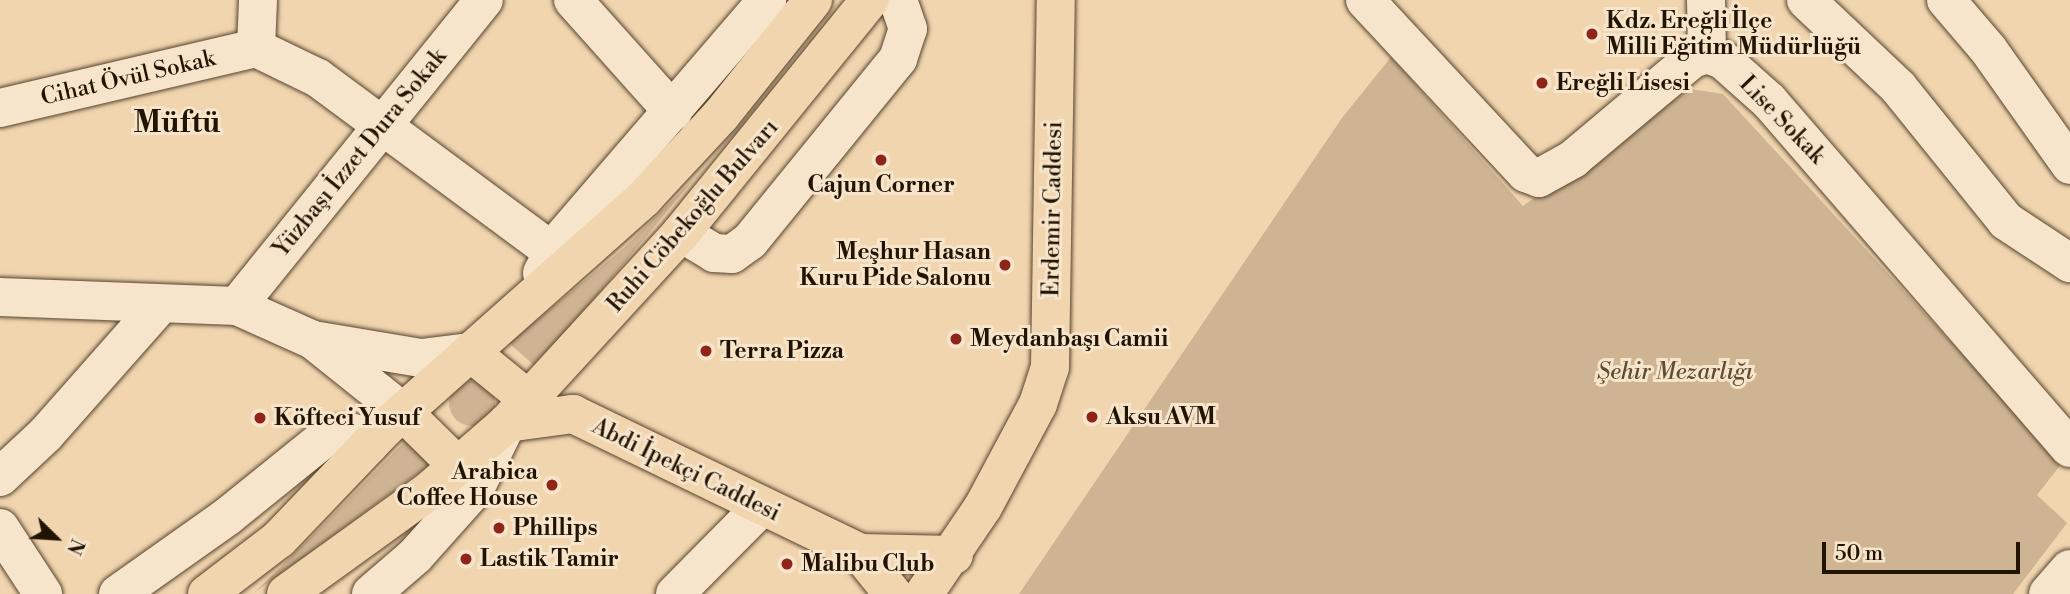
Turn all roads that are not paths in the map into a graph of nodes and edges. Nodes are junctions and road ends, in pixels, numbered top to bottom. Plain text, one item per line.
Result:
1 (258, 0) edge
2 (484, 0) edge
3 (573, 0) edge
4 (767, 0) edge
5 (813, 0) edge
6 (870, 0) edge
7 (898, 0) edge
8 (1056, 0) edge
9 (1366, 0) edge
10 (1706, 0) edge
11 (1806, 0) edge
12 (1946, 0) edge
13 (256, 48) junction
14 (1707, 54) junction
15 (0, 108) edge
16 (673, 112) junction
17 (379, 126) junction
18 (2070, 165) edge
19 (681, 233) junction
20 (553, 252) junction
21 (2070, 263) edge
22 (0, 297) edge
23 (161, 304) junction
24 (527, 305) junction
25 (237, 306) junction
26 (313, 340) junction
27 (470, 352) junction
28 (403, 412) junction
29 (518, 412) junction
30 (369, 445) junction
31 (2070, 448) edge
32 (458, 466) junction
33 (0, 477) edge
34 (761, 507) junction
35 (0, 527) edge
36 (860, 553) junction
37 (954, 555) junction
38 (2070, 569) edge
39 (43, 594) edge
40 (118, 594) edge
41 (207, 594) edge
42 (286, 594) edge
43 (371, 594) edge
44 (675, 594) edge
45 (893, 594) edge
46 (924, 594) edge
47 (2048, 594) edge

1 - 13 street
2 - 17 street, Yüzbaşı İzzet Dura Sokak
3 - 16 street
4 - 16 street
5 - 24 main road, Ruhi Cöbekoğlu Bulvarı
6 - 19 main road, Ruhi Cöbekoğlu Bulvarı
7 - 19 street
8 - 37 main road, Erdemir Caddesi
9 - 14 street
10 - 14 street
11 - 21 street
12 - 18 street
13 - 15 street, Cihat Övül Sokak
13 - 17 street
14 - 31 street, Lise Sokak
16 - 20 street
17 - 20 street
17 - 25 street, Yüzbaşı İzzet Dura Sokak
19 - 29 main road, Ruhi Cöbekoğlu Bulvarı
20 - 24 street
22 - 23 street
23 - 25 street
23 - 33 street
24 - 27 main road, Ruhi Cöbekoğlu Bulvarı
25 - 26 street
26 - 27 street
26 - 28 street
27 - 28 main road, Ruhi Cöbekoğlu Bulvarı
27 - 29 main road
28 - 30 main road, Ruhi Cöbekoğlu Bulvarı
28 - 32 main road
29 - 32 main road, Ruhi Cöbekoğlu Bulvarı
29 - 34 main road, Abdi İpekçi Caddesi
29 - 43 street
30 - 40 street
30 - 41 main road, Ruhi Cöbekoğlu Bulvarı
32 - 42 main road, Ruhi Cöbekoğlu Bulvarı
34 - 36 main road, Abdi İpekçi Caddesi
34 - 44 street
35 - 39 street
36 - 37 main road, Abdi İpekçi Caddesi
36 - 45 main road, Abdi İpekçi Caddesi
37 - 46 main road, Erdemir Caddesi
38 - 47 street

